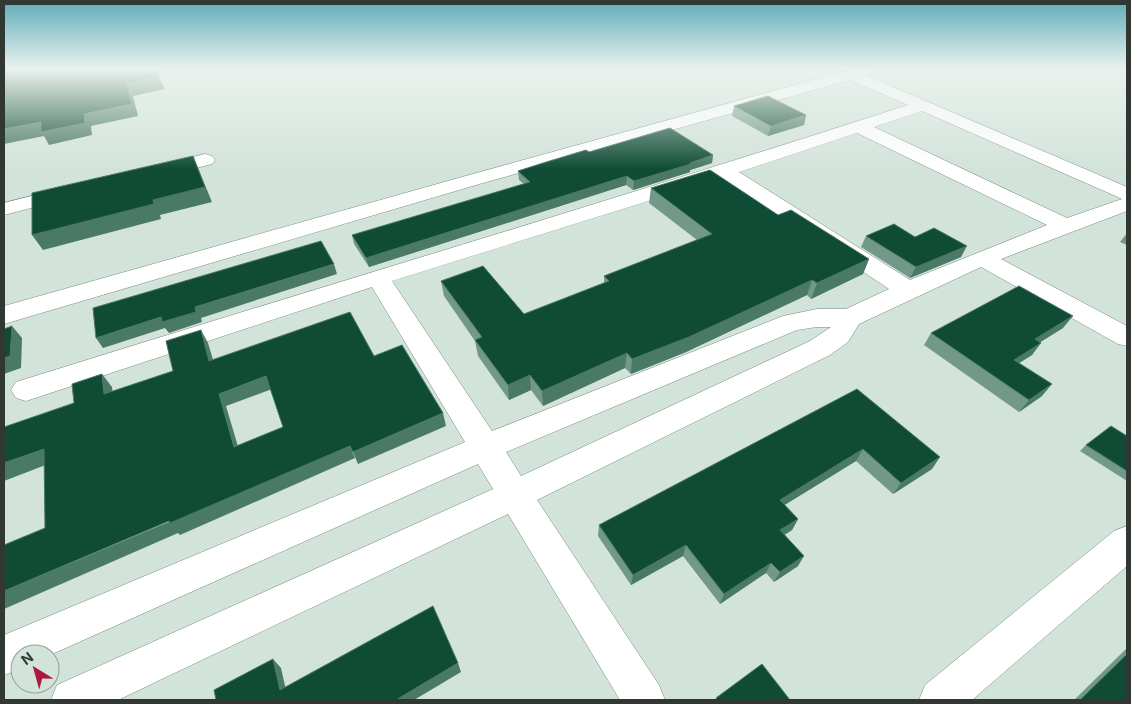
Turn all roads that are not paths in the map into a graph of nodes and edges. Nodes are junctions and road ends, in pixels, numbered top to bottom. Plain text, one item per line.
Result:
1 (749, 103) edge
2 (916, 103) edge
3 (922, 106) junction
4 (859, 127) junction
5 (205, 160) dead end
6 (724, 171) junction
7 (138, 176) edge
8 (90, 188) edge
9 (1127, 194) edge
10 (1127, 204) edge
11 (4, 209) edge
12 (1066, 226) junction
13 (982, 258) junction
14 (378, 277) junction
15 (908, 290) junction
16 (4, 315) edge
17 (850, 318) junction
18 (1127, 337) edge
19 (26, 390) dead end
20 (485, 447) junction
21 (516, 494) junction
22 (1127, 543) edge
23 (4, 655) edge
24 (72, 700) edge
25 (644, 700) edge
26 (940, 700) edge

1 - 16 street
2 - 3 street
3 - 4 street
3 - 9 street
4 - 6 street
4 - 12 street
5 - 7 street
6 - 14 street
6 - 15 street
8 - 11 street
10 - 12 street
12 - 13 street
13 - 15 street
13 - 18 street
14 - 19 street
14 - 20 street
15 - 17 street
17 - 20 street
17 - 21 street
20 - 21 street
20 - 23 street
21 - 24 street
21 - 25 street
22 - 26 street

